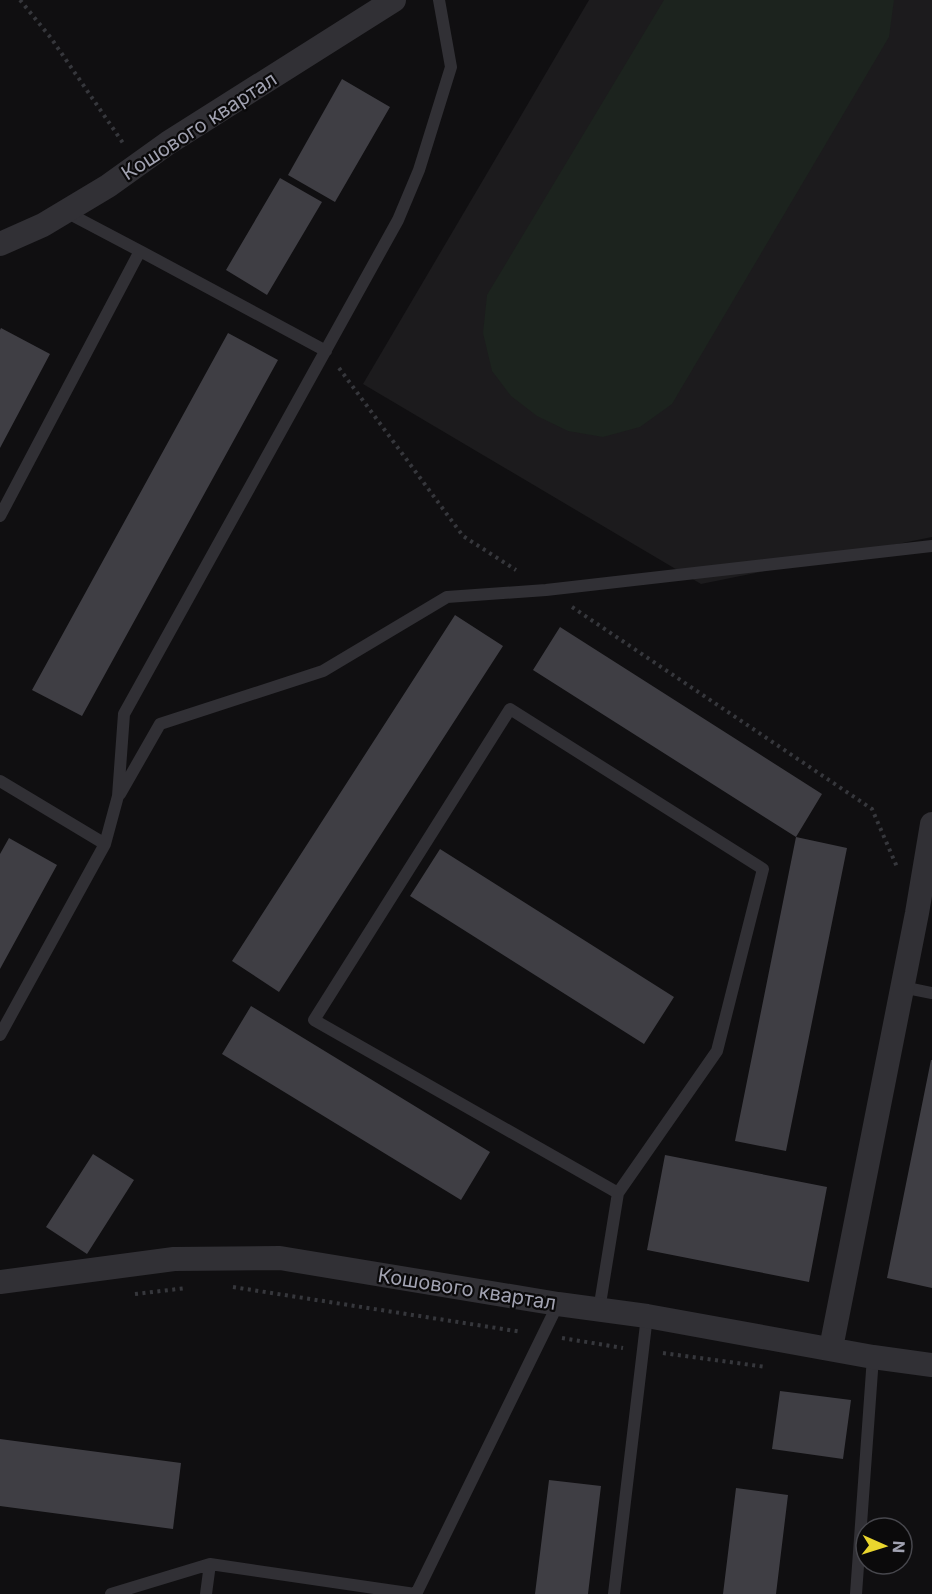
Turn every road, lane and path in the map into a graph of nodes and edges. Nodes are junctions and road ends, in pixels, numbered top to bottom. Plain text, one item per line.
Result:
1 (20, 0) edge
2 (394, 0) edge
3 (439, 0) edge
4 (138, 165) junction
5 (66, 212) junction
6 (0, 244) edge
7 (140, 251) junction
8 (326, 351) junction
9 (0, 516) edge
10 (932, 546) edge
11 (546, 590) junction
12 (0, 781) edge
13 (118, 796) junction
14 (932, 824) edge
15 (105, 844) junction
16 (899, 872) dead end
17 (902, 987) junction
18 (932, 993) edge
19 (0, 1035) edge
20 (618, 1193) junction
21 (0, 1282) edge
22 (194, 1287) dead end
23 (229, 1287) dead end
24 (124, 1295) dead end
25 (558, 1304) junction
26 (598, 1310) junction
27 (647, 1316) junction
28 (543, 1335) junction
29 (831, 1348) junction
30 (643, 1351) junction
31 (873, 1357) junction
32 (932, 1365) edge
33 (769, 1368) dead end
34 (210, 1564) junction
35 (111, 1594) edge
36 (206, 1594) edge
37 (416, 1594) edge
38 (614, 1594) edge
39 (856, 1594) edge

1 - 4 path
2 - 4 street, Кошового квартал
3 - 8 lane
4 - 5 street, Кошового квартал
5 - 6 street, Кошового квартал
5 - 7 lane
7 - 8 lane
7 - 9 lane
8 - 11 path
8 - 13 lane
10 - 11 lane
11 - 13 lane
11 - 16 path
12 - 15 lane
13 - 15 lane
14 - 17 street
15 - 19 lane
17 - 18 lane
17 - 29 street
20 - 20 lane
20 - 26 lane
21 - 25 street, Кошового квартал
22 - 24 path
23 - 28 path
25 - 26 street, Кошового квартал
25 - 28 lane
26 - 27 street, Кошового квартал
27 - 29 street, Кошового квартал
27 - 30 lane
28 - 30 path
28 - 37 lane
29 - 31 street, Кошового квартал
30 - 33 path
30 - 38 lane
31 - 32 street, Кошового квартал
31 - 39 lane
34 - 35 lane
34 - 36 lane
34 - 37 lane

